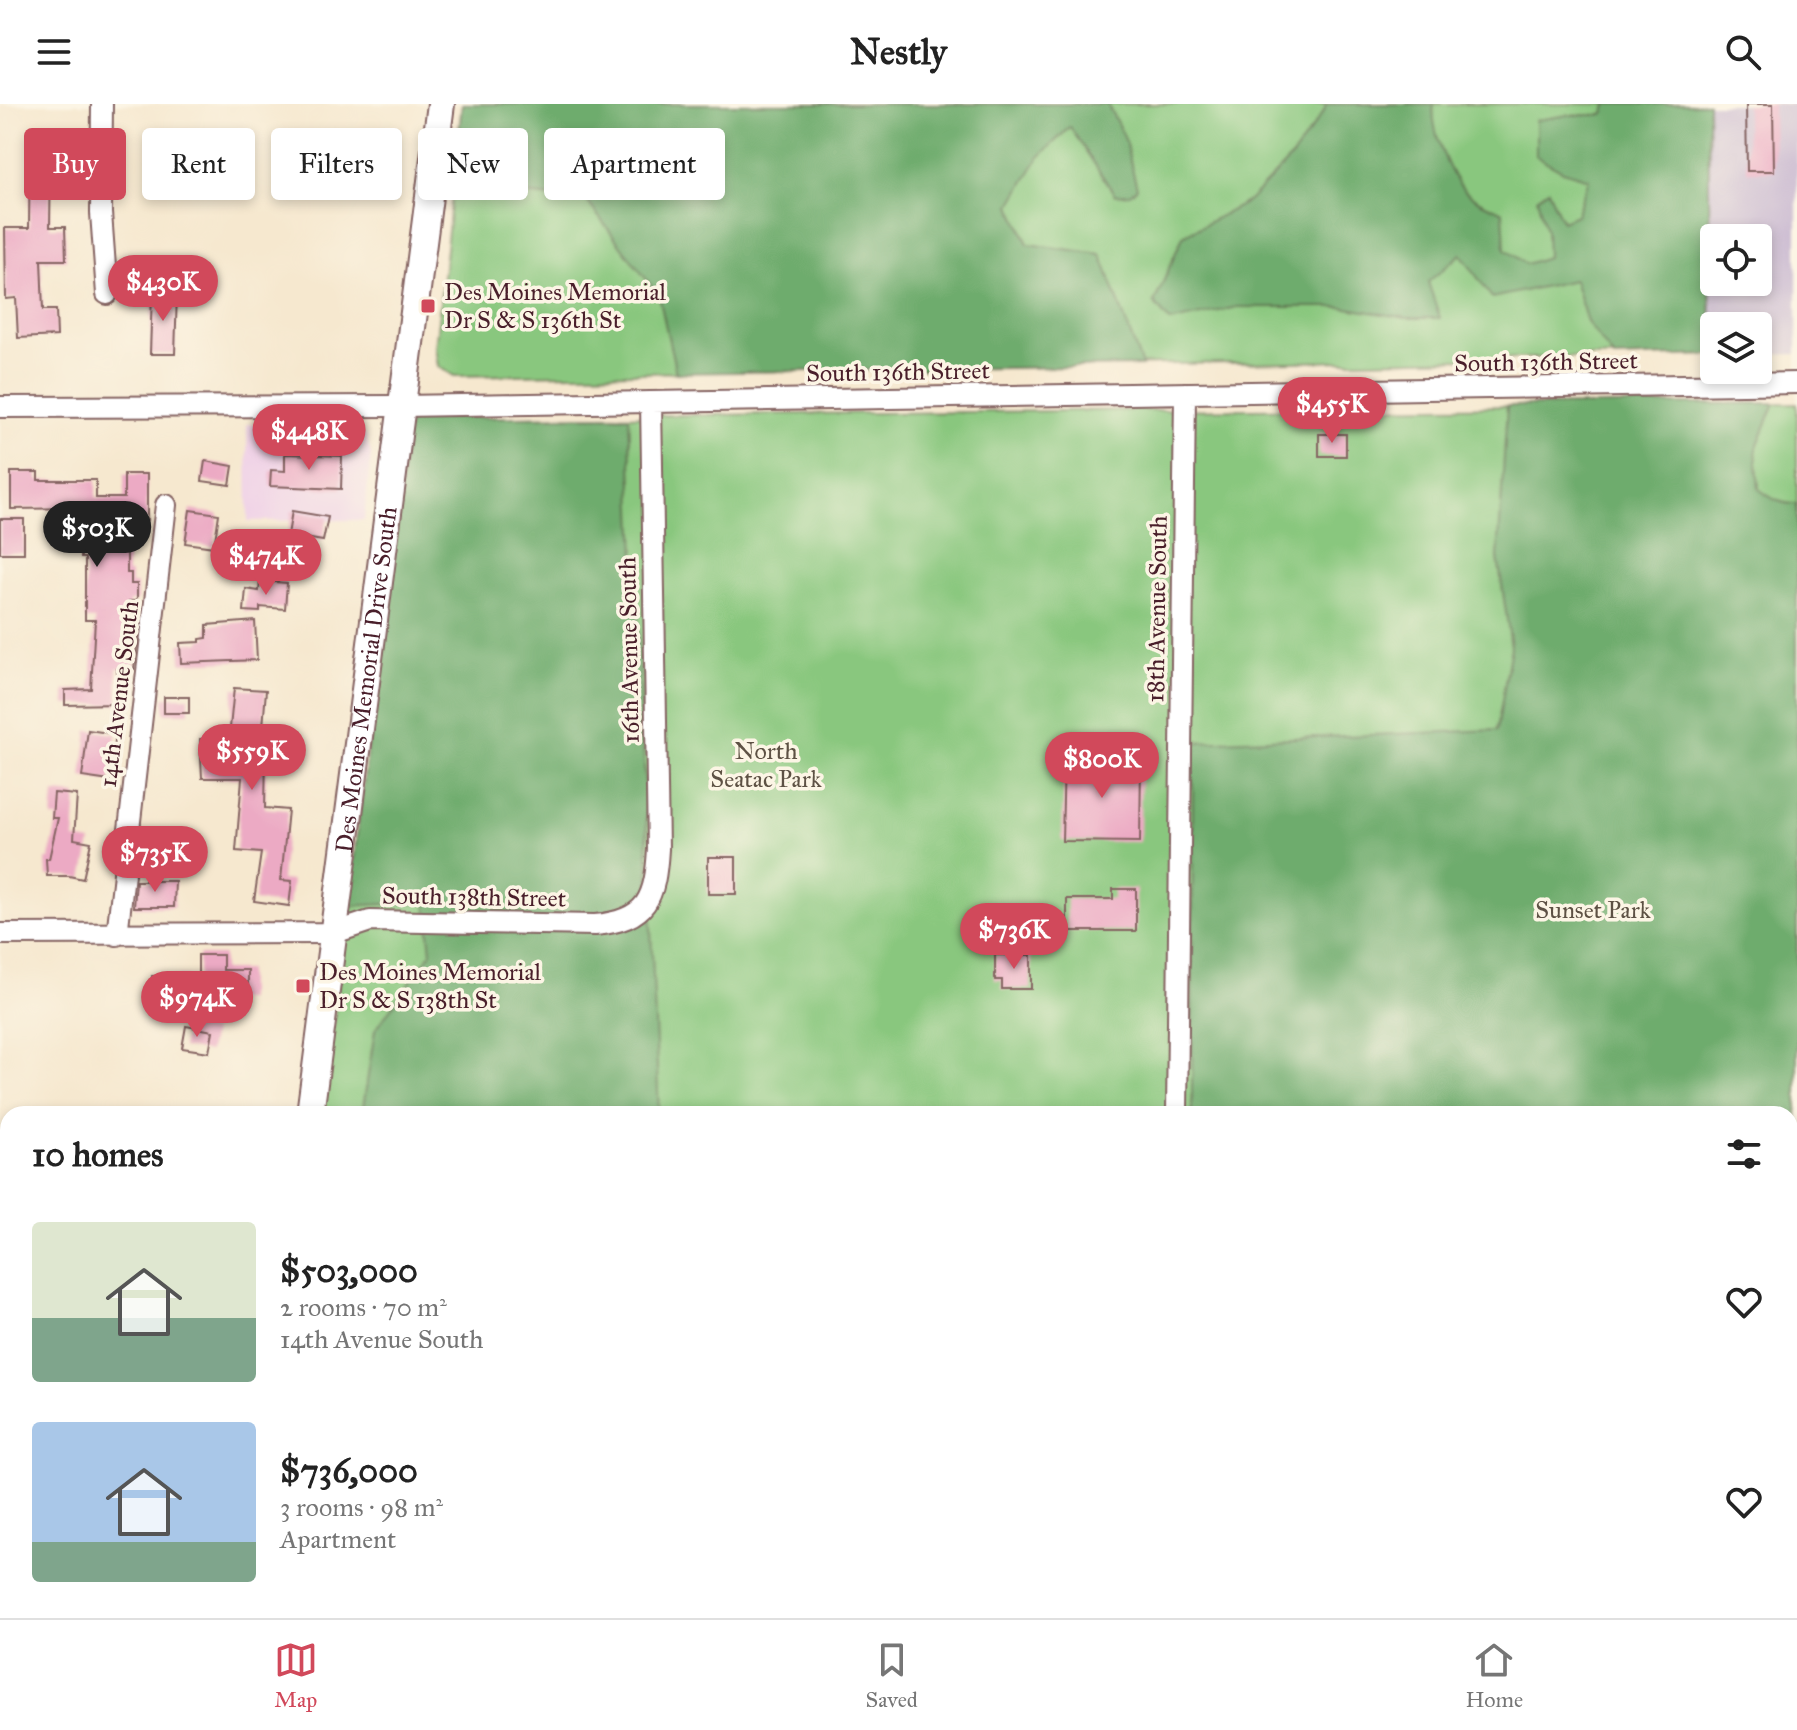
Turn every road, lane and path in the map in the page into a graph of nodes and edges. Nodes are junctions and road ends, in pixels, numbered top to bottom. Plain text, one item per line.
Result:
1 (102, 104) edge
2 (441, 104) edge
3 (107, 294) dead end
4 (1797, 383) edge
5 (1185, 393) junction
6 (651, 402) junction
7 (402, 406) junction
8 (0, 407) edge
9 (166, 505) dead end
10 (651, 897) joint
11 (334, 933) junction
12 (0, 934) edge
13 (117, 935) junction
14 (311, 1106) edge
15 (1177, 1106) edge

1 - 3 street
2 - 7 main road, Des Moines Memorial Drive South
4 - 5 street, South 136th Street
5 - 6 street, South 136th Street
5 - 15 street, 18th Avenue South
6 - 7 street, South 136th Street
6 - 10 street, 16th Avenue South
7 - 8 street, South 136th Street
7 - 11 main road, Des Moines Memorial Drive South
9 - 13 street, 14th Avenue South
10 - 11 street, South 138th Street
11 - 13 street, South 138th Street
11 - 14 main road, Des Moines Memorial Drive South
12 - 13 street, South 138th Street

